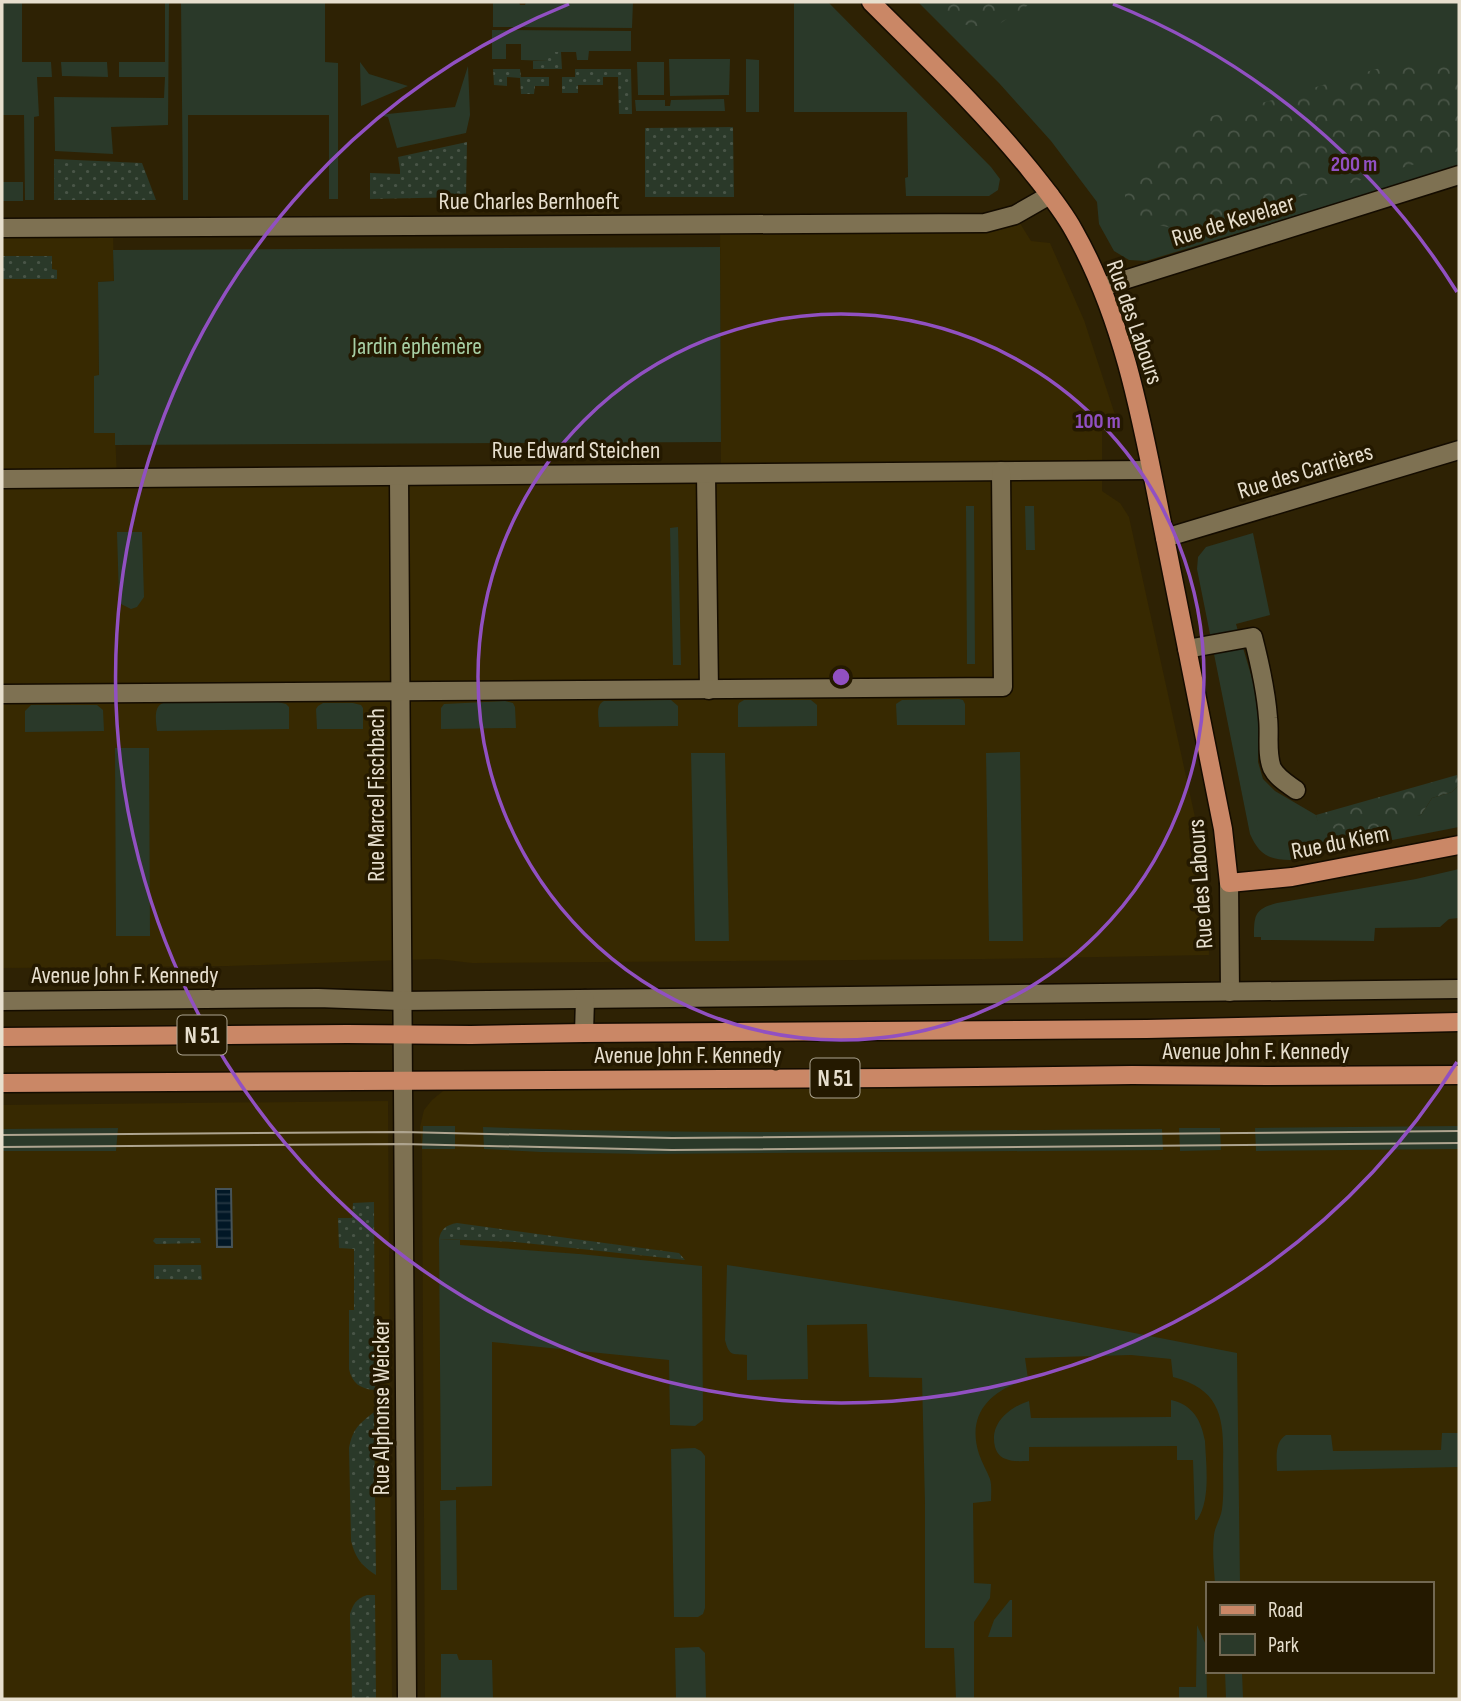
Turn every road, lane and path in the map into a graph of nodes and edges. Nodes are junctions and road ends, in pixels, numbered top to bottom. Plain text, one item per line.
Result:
1 (871, 2) edge
2 (1459, 175) edge
3 (1050, 195) junction
4 (2, 228) edge
5 (1102, 287) junction
6 (1459, 450) edge
7 (1151, 470) junction
8 (1001, 471) junction
9 (706, 474) junction
10 (398, 476) junction
11 (2, 479) edge
12 (1165, 538) junction
13 (1187, 649) junction
14 (709, 690) junction
15 (400, 691) junction
16 (2, 694) edge
17 (1297, 790) dead end
18 (1459, 845) edge
19 (1229, 883) junction
20 (1459, 989) edge
21 (1230, 992) junction
22 (585, 999) junction
23 (2, 1000) edge
24 (402, 1001) junction
25 (1459, 1022) edge
26 (584, 1032) junction
27 (402, 1036) junction
28 (2, 1037) edge
29 (1459, 1075) edge
30 (403, 1081) junction
31 (2, 1083) edge
32 (403, 1115) joint
33 (407, 1699) edge

1 - 3 main road, Rue des Labours
2 - 5 street, Rue de Kevelaer
3 - 4 street, Rue Charles Bernhoeft
3 - 5 main road, Rue des Labours
5 - 7 main road, Rue des Labours
6 - 12 street, Rue des Carrières
7 - 8 street, Rue Edward Steichen
7 - 12 main road, Rue des Labours
8 - 9 street, Rue Edward Steichen
8 - 14 street
9 - 10 street, Rue Edward Steichen
9 - 14 street
10 - 11 street, Rue Edward Steichen
10 - 15 street, Rue Marcel Fischbach
12 - 13 main road, Rue des Labours
13 - 17 street
13 - 19 main road, Rue des Labours
14 - 15 street
15 - 16 street
15 - 24 street, Rue Marcel Fischbach
18 - 19 main road, Rue du Kiem
19 - 21 street, Rue des Labours
20 - 21 street, Avenue John F. Kennedy
21 - 22 street, Avenue John F. Kennedy
22 - 24 street, Avenue John F. Kennedy
22 - 26 street, Avenue John F. Kennedy
23 - 24 street, Avenue John F. Kennedy
24 - 27 street, Rue Marcel Fischbach
25 - 26 main road, Avenue John F. Kennedy / N 51
26 - 27 main road, Avenue John F. Kennedy / N 51
27 - 28 main road, Avenue John F. Kennedy / N 51
27 - 30 street, Rue Marcel Fischbach
29 - 30 main road, Avenue John F. Kennedy / N 51
30 - 31 main road, Avenue John F. Kennedy / N 51
30 - 32 street, Rue Marcel Fischbach
32 - 33 street, Rue Alphonse Weicker

